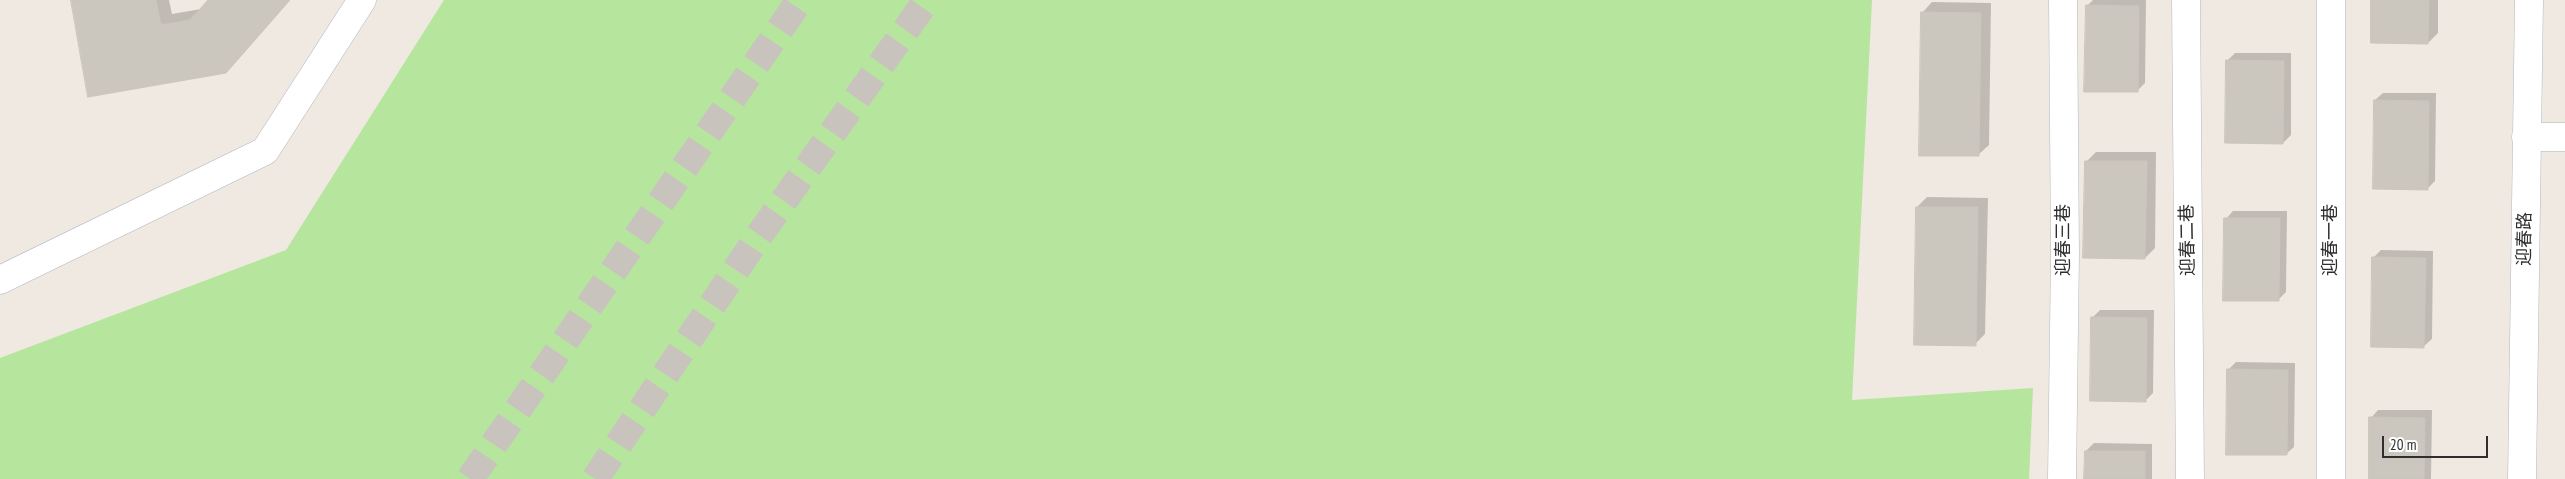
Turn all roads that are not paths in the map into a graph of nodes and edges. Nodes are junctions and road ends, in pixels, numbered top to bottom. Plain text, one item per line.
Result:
1 (362, 0) edge
2 (2062, 0) edge
3 (2186, 0) edge
4 (2331, 0) edge
5 (2529, 0) edge
6 (2526, 137) junction
7 (2565, 137) edge
8 (0, 280) edge
9 (2062, 479) edge
10 (2190, 479) edge
11 (2331, 479) edge
12 (2522, 479) edge

1 - 8 street
2 - 9 street, 迎春三巷
3 - 10 street, 迎春二巷
4 - 11 street, 迎春一巷
5 - 6 street, 迎春路
6 - 7 street
6 - 12 street, 迎春路

